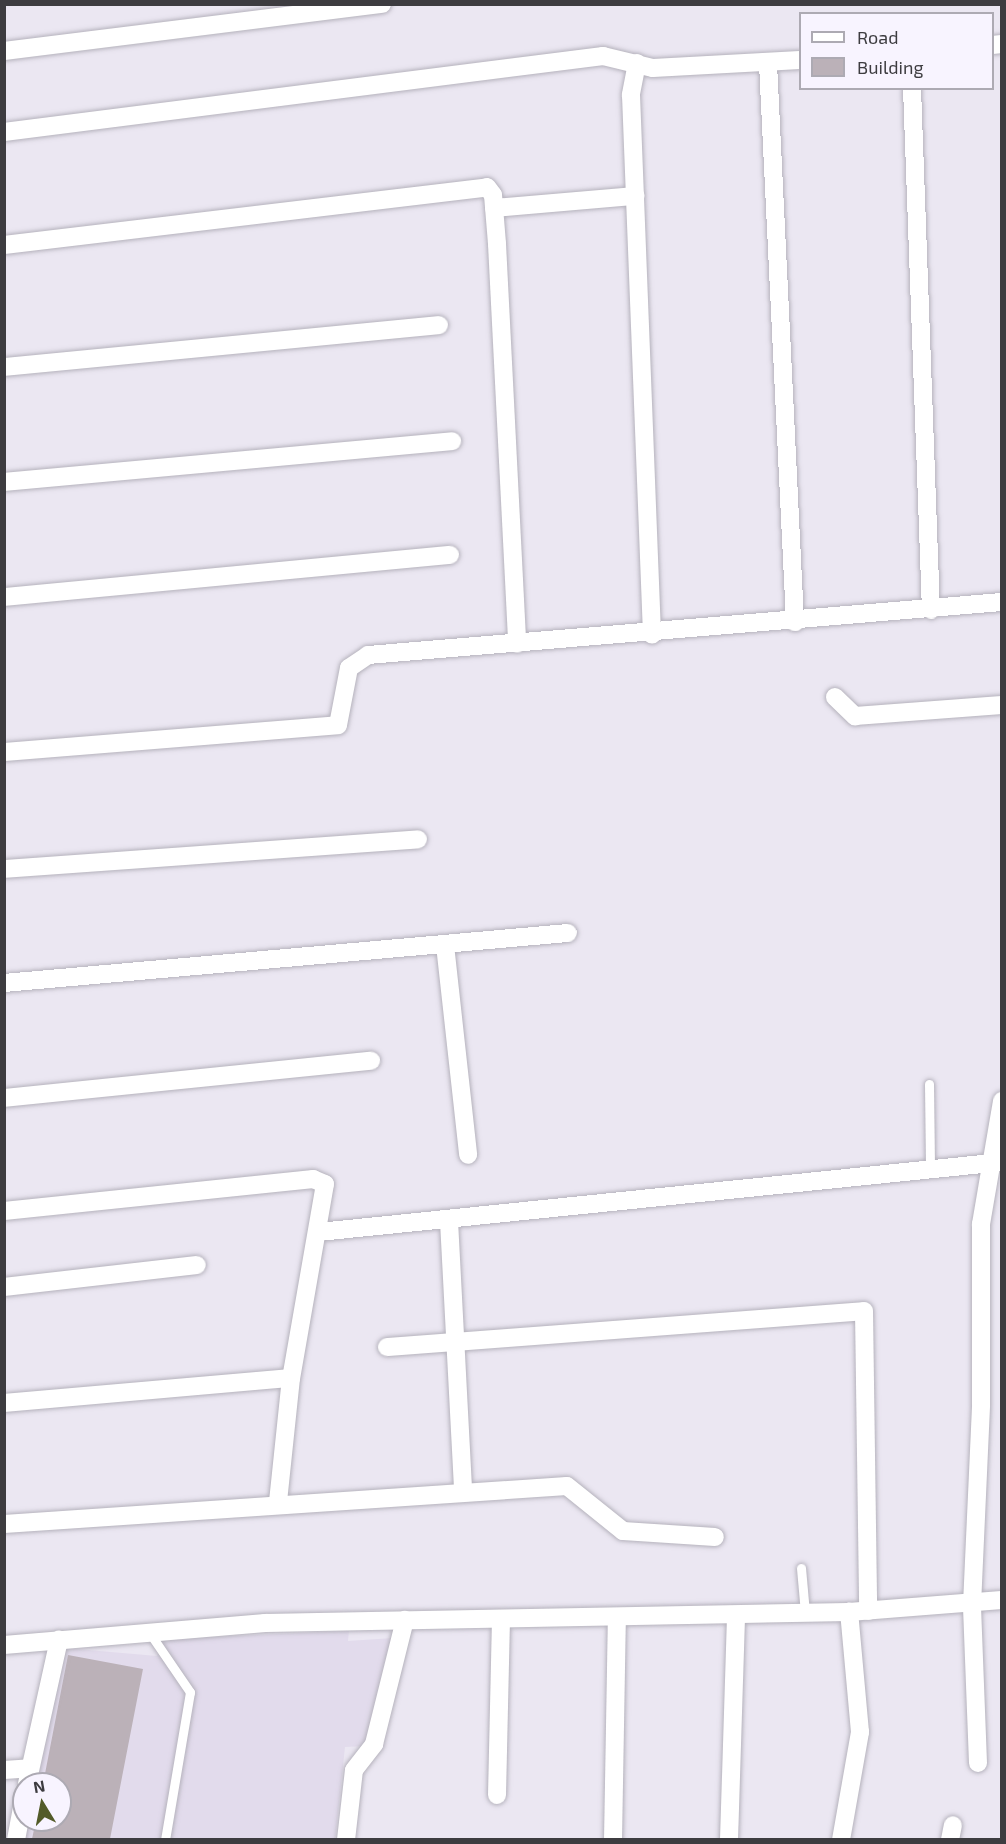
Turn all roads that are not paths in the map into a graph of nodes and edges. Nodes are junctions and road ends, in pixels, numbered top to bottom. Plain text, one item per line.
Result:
1 (382, 4) edge
2 (4, 51) edge
3 (799, 60) edge
4 (637, 63) junction
5 (768, 63) junction
6 (912, 90) edge
7 (4, 132) edge
8 (635, 196) junction
9 (494, 208) junction
10 (4, 245) edge
11 (438, 325) dead end
12 (4, 367) edge
13 (452, 441) dead end
14 (4, 482) edge
15 (450, 555) dead end
16 (4, 597) edge
17 (1002, 602) edge
18 (931, 610) junction
19 (795, 622) junction
20 (652, 635) junction
21 (517, 644) junction
22 (835, 698) dead end
23 (1002, 705) edge
24 (4, 752) edge
25 (418, 839) dead end
26 (4, 869) edge
27 (568, 933) dead end
28 (445, 945) junction
29 (4, 983) edge
30 (370, 1061) dead end
31 (929, 1084) dead end
32 (4, 1098) edge
33 (1002, 1101) edge
34 (468, 1155) dead end
35 (994, 1163) edge
36 (930, 1169) junction
37 (4, 1211) edge
38 (449, 1221) junction
39 (319, 1232) junction
40 (197, 1265) dead end
41 (4, 1287) edge
42 (458, 1346) junction
43 (387, 1347) dead end
44 (291, 1378) junction
45 (4, 1403) edge
46 (463, 1491) junction
47 (278, 1501) junction
48 (4, 1524) edge
49 (715, 1537) dead end
50 (801, 1568) dead end
51 (1002, 1600) edge
52 (972, 1605) junction
53 (868, 1611) junction
54 (805, 1612) junction
55 (849, 1612) junction
56 (736, 1615) junction
57 (617, 1618) junction
58 (501, 1619) junction
59 (405, 1620) junction
60 (149, 1632) junction
61 (59, 1640) junction
62 (4, 1645) edge
63 (978, 1763) dead end
64 (29, 1772) edge
65 (498, 1795) dead end
66 (165, 1839) edge
67 (346, 1839) edge
68 (613, 1839) edge
69 (729, 1839) edge
70 (841, 1839) edge

1 - 2 street
3 - 5 street
4 - 5 street
4 - 7 street
4 - 8 street
5 - 19 street
6 - 18 street
8 - 9 street
8 - 20 street
9 - 10 street
9 - 21 street
11 - 12 street
13 - 14 street
15 - 16 street
17 - 18 street
18 - 19 street
19 - 20 street
20 - 21 street
21 - 24 street
22 - 23 street
25 - 26 street
27 - 28 street
28 - 29 street
28 - 34 street
30 - 32 street
31 - 36 lane
33 - 35 street
35 - 36 street
35 - 52 street
36 - 38 street
37 - 39 street
38 - 39 street
38 - 42 street
39 - 44 street
40 - 41 street
42 - 43 street
42 - 46 street
42 - 53 street
44 - 45 street
44 - 47 street
46 - 47 street
46 - 49 street
47 - 48 street
50 - 54 lane
51 - 52 street
52 - 53 street
52 - 63 street
53 - 55 street
54 - 55 street
54 - 56 street
55 - 70 street
56 - 57 street
56 - 69 street
57 - 58 street
57 - 68 street
58 - 59 street
58 - 65 street
59 - 60 street
59 - 67 street
60 - 61 street
60 - 66 lane
61 - 62 street
61 - 64 street

